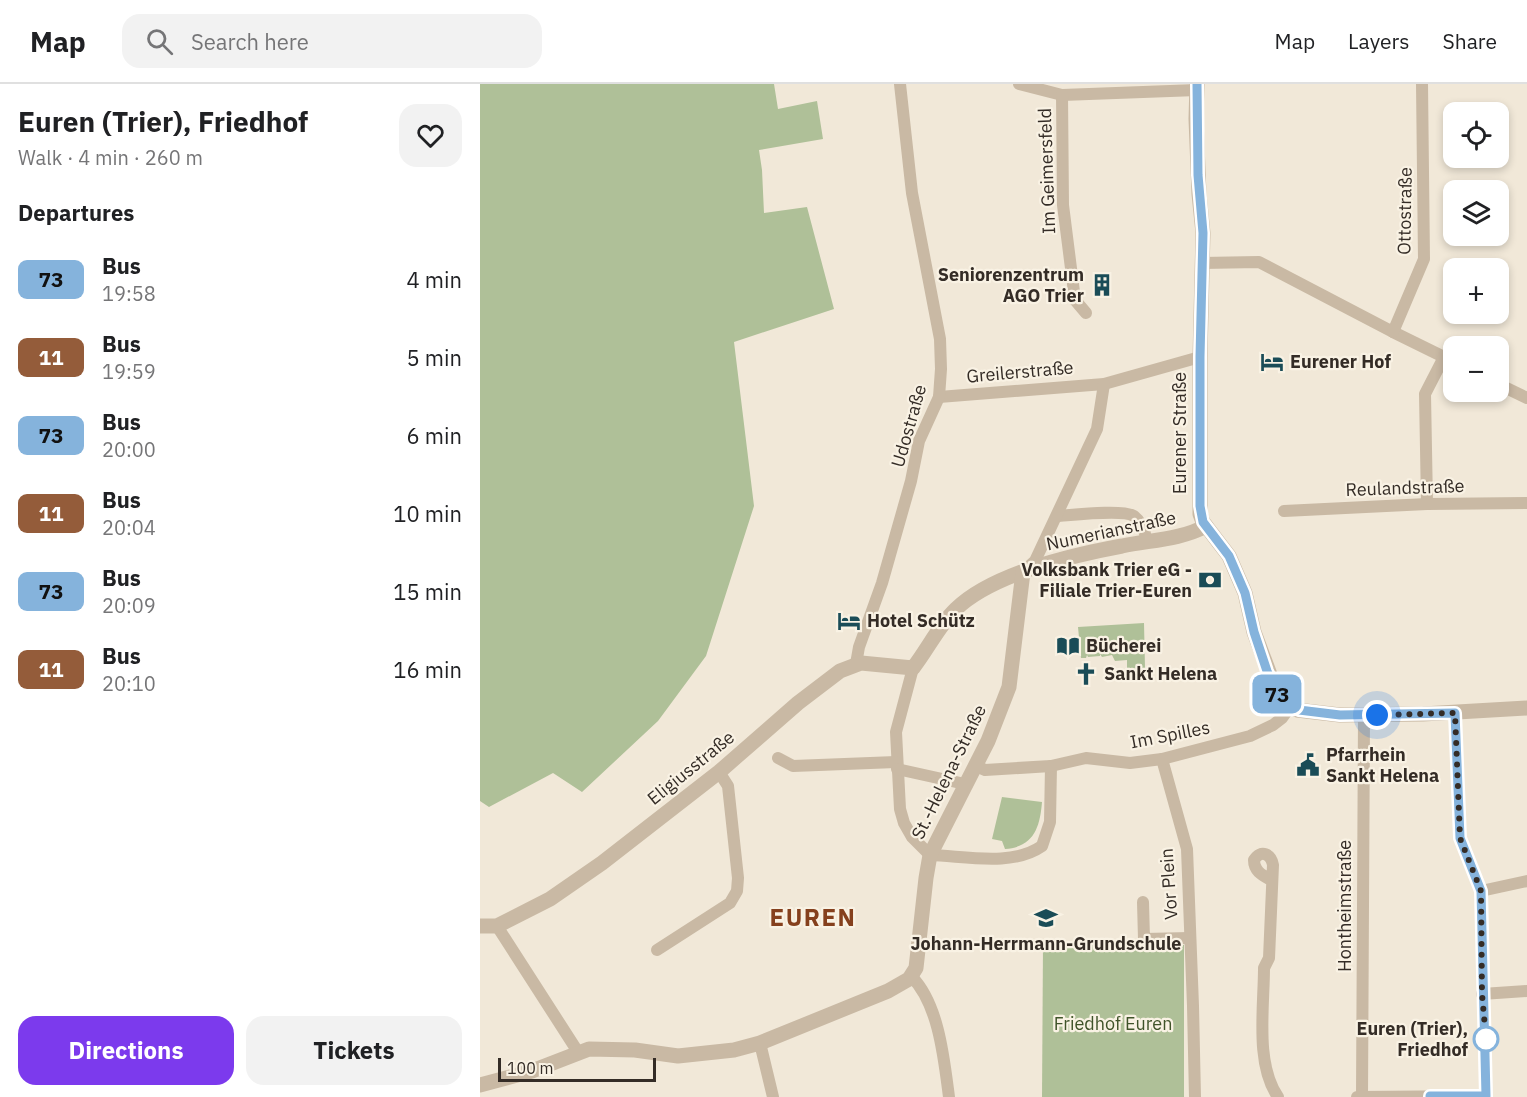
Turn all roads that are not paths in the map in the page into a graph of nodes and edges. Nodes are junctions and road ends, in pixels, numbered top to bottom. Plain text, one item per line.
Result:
1 (900, 84) edge
2 (1019, 84) edge
3 (1422, 84) edge
4 (1197, 87) edge
5 (1062, 95) junction
6 (1202, 263) junction
7 (1086, 313) dead end
8 (1392, 332) junction
9 (1443, 356) edge
10 (1200, 357) junction
11 (1443, 368) edge
12 (1104, 384) junction
13 (1509, 389) edge
14 (939, 397) junction
15 (1527, 398) edge
16 (1527, 503) edge
17 (1427, 504) junction
18 (1284, 511) dead end
19 (1057, 516) junction
20 (1206, 526) junction
21 (1148, 541) junction
22 (1023, 572) junction
23 (856, 664) junction
24 (913, 668) junction
25 (1290, 707) junction
26 (1527, 708) edge
27 (1455, 713) junction
28 (1364, 716) junction
29 (778, 759) dead end
30 (1162, 759) junction
31 (896, 766) junction
32 (975, 766) junction
33 (1051, 766) junction
34 (719, 772) junction
35 (965, 784) junction
36 (930, 855) junction
37 (1271, 880) dead end
38 (1527, 881) edge
39 (1481, 891) junction
40 (1143, 902) dead end
41 (480, 926) edge
42 (497, 926) junction
43 (1190, 938) junction
44 (657, 950) dead end
45 (914, 972) junction
46 (1527, 991) edge
47 (1482, 994) junction
48 (760, 1043) junction
49 (578, 1052) junction
50 (480, 1085) edge
51 (1362, 1096) edge
52 (1486, 1096) edge
53 (773, 1097) edge
54 (949, 1097) edge
55 (1195, 1097) edge
56 (1278, 1097) edge
57 (1357, 1097) edge

1 - 14 street, Udostraße
2 - 5 street
3 - 8 street, Ottostraße
4 - 5 street
4 - 6 street, Eurener Straße
5 - 7 street, Im Geimersfeld
6 - 8 street
6 - 10 street, Eurener Straße
8 - 9 street
10 - 12 street
10 - 20 street, Eurener Straße
11 - 17 street
12 - 14 street, Greilerstraße
12 - 19 street
13 - 15 street
14 - 23 street, Udostraße
16 - 17 street, Reulandstraße
17 - 18 street, Reulandstraße
19 - 21 street
19 - 22 street
20 - 21 street, Numerianstraße
20 - 25 street, Eurener Straße
21 - 22 street, Numerianstraße
22 - 24 street, Numerianstraße
22 - 32 street, St.-Helena-Straße
23 - 24 street
23 - 34 street, Eligiusstraße
24 - 31 street
25 - 28 street
25 - 30 street, Im Spilles
26 - 27 street
27 - 28 street
27 - 39 street
28 - 51 street, Hontheimstraße
29 - 31 street
30 - 33 street, Im Spilles
30 - 43 street, Vor Plein
31 - 35 street
31 - 36 street
32 - 33 street, Im Spilles
32 - 35 street, St.-Helena-Straße
33 - 36 street
34 - 42 street, Eligiusstraße
34 - 44 street
35 - 36 street, St.-Helena-Straße
36 - 45 street, St.-Helena-Straße
37 - 56 street
38 - 39 street
39 - 47 street
40 - 43 street, Vor Plein
41 - 42 street
42 - 49 street
43 - 55 street, Vor Plein
45 - 48 street
45 - 54 street
46 - 47 street
47 - 52 street
48 - 49 street
48 - 53 street
49 - 50 street
51 - 52 street
51 - 57 street

